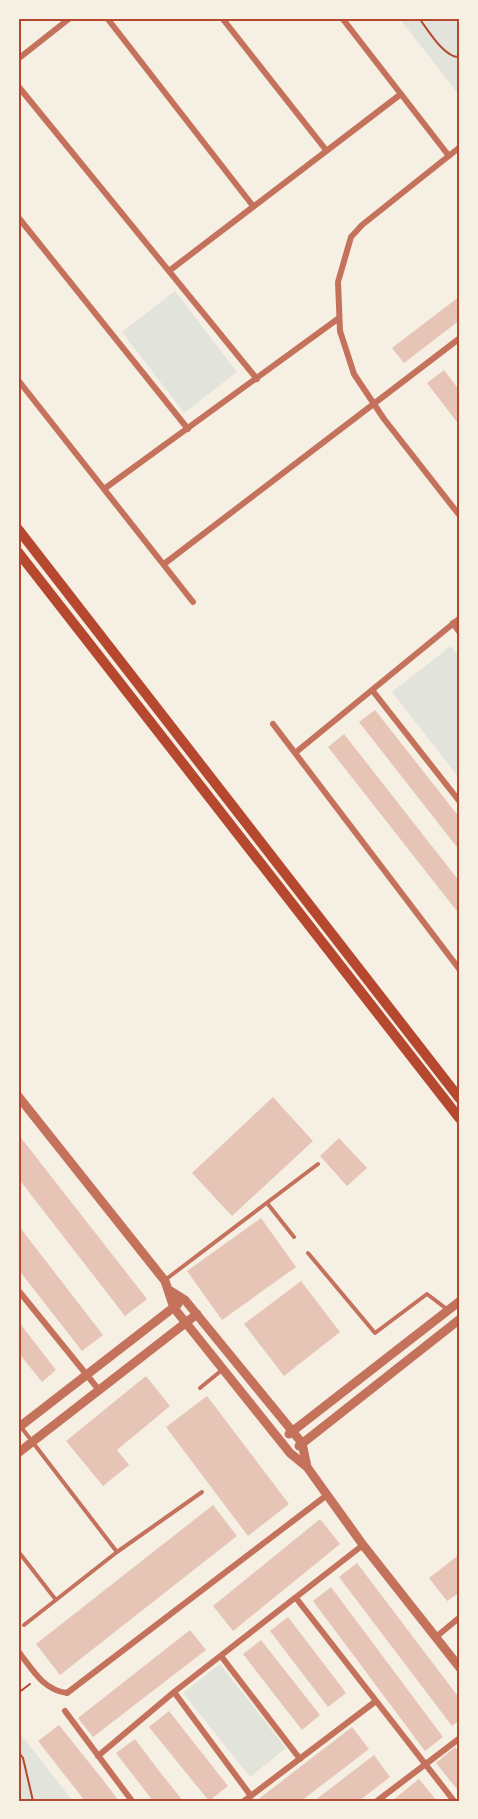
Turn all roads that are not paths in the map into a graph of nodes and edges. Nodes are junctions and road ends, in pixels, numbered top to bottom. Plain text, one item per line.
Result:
1 (70, 18) edge
2 (107, 18) edge
3 (222, 18) edge
4 (342, 18) edge
5 (18, 59) edge
6 (18, 86) edge
7 (400, 94) junction
8 (460, 147) edge
9 (326, 150) junction
10 (449, 156) junction
11 (253, 207) junction
12 (18, 218) edge
13 (169, 271) junction
14 (339, 318) junction
15 (459, 342) edge
16 (257, 379) junction
17 (18, 380) edge
18 (374, 405) junction
19 (188, 429) junction
20 (104, 489) junction
21 (460, 516) edge
22 (18, 529) edge
23 (18, 552) edge
24 (164, 564) junction
25 (193, 602) dead end
26 (460, 618) edge
27 (453, 623) junction
28 (460, 633) edge
29 (372, 690) junction
30 (273, 724) dead end
31 (295, 753) junction
32 (460, 802) edge
33 (460, 970) edge
34 (18, 1096) edge
35 (460, 1099) edge
36 (460, 1119) edge
37 (318, 1164) dead end
38 (267, 1203) junction
39 (294, 1237) dead end
40 (308, 1253) dead end
41 (167, 1285) junction
42 (18, 1290) edge
43 (185, 1300) junction
44 (460, 1301) edge
45 (174, 1308) junction
46 (448, 1310) junction
47 (197, 1314) junction
48 (460, 1319) edge
49 (185, 1323) junction
50 (223, 1370) junction
51 (87, 1375) junction
52 (200, 1388) dead end
53 (99, 1390) junction
54 (19, 1427) edge
55 (292, 1431) junction
56 (33, 1442) junction
57 (281, 1442) junction
58 (302, 1443) junction
59 (18, 1453) edge
60 (290, 1453) junction
61 (308, 1467) junction
62 (202, 1492) dead end
63 (327, 1495) junction
64 (363, 1545) junction
65 (18, 1551) edge
66 (117, 1552) junction
67 (296, 1598) junction
68 (56, 1600) junction
69 (460, 1617) edge
70 (24, 1625) dead end
71 (436, 1637) junction
72 (18, 1651) edge
73 (221, 1656) junction
74 (460, 1668) edge
75 (174, 1692) junction
76 (376, 1701) junction
77 (65, 1711) dead end
78 (460, 1738) edge
79 (98, 1756) junction
80 (300, 1759) junction
81 (425, 1764) junction
82 (250, 1796) junction
83 (132, 1801) edge
84 (244, 1801) edge
85 (377, 1801) edge
86 (454, 1801) edge

1 - 5 street
2 - 11 street
3 - 9 street
4 - 7 street
6 - 13 street
7 - 9 street
7 - 10 street
8 - 10 street
9 - 11 street
10 - 14 street
11 - 13 street
12 - 19 street
13 - 16 street
14 - 16 street
14 - 18 street
15 - 18 street
16 - 19 street
17 - 20 street
18 - 21 street
18 - 24 street
19 - 20 street
20 - 24 street
22 - 35 main road
23 - 36 main road
24 - 25 street
26 - 27 street
27 - 28 street
27 - 29 street
29 - 31 street
29 - 32 street
30 - 31 street
31 - 33 street
34 - 41 street
37 - 38 lane
38 - 39 lane
38 - 41 lane
40 - 46 lane
41 - 43 street
41 - 45 street
42 - 51 street
43 - 45 street
43 - 47 street
44 - 46 street
45 - 49 street
45 - 51 street
46 - 55 street
47 - 49 street
47 - 55 street
48 - 58 street
49 - 50 street
49 - 53 street
50 - 52 lane
50 - 57 street
51 - 53 street
51 - 54 street
53 - 56 street
54 - 56 lane
55 - 57 street
55 - 58 street
56 - 59 street
56 - 66 lane
57 - 60 street
58 - 60 street
58 - 61 street
60 - 61 street
61 - 63 street
62 - 66 lane
63 - 64 street
63 - 72 street
64 - 67 street
64 - 71 street
65 - 68 lane
66 - 68 lane
67 - 73 street
67 - 76 street
68 - 70 lane
69 - 71 street
71 - 74 street
73 - 75 street
73 - 80 street
75 - 79 street
75 - 82 street
76 - 80 street
76 - 81 street
77 - 79 street
78 - 81 street
79 - 83 street
80 - 82 street
81 - 85 street
81 - 86 street
82 - 84 street

